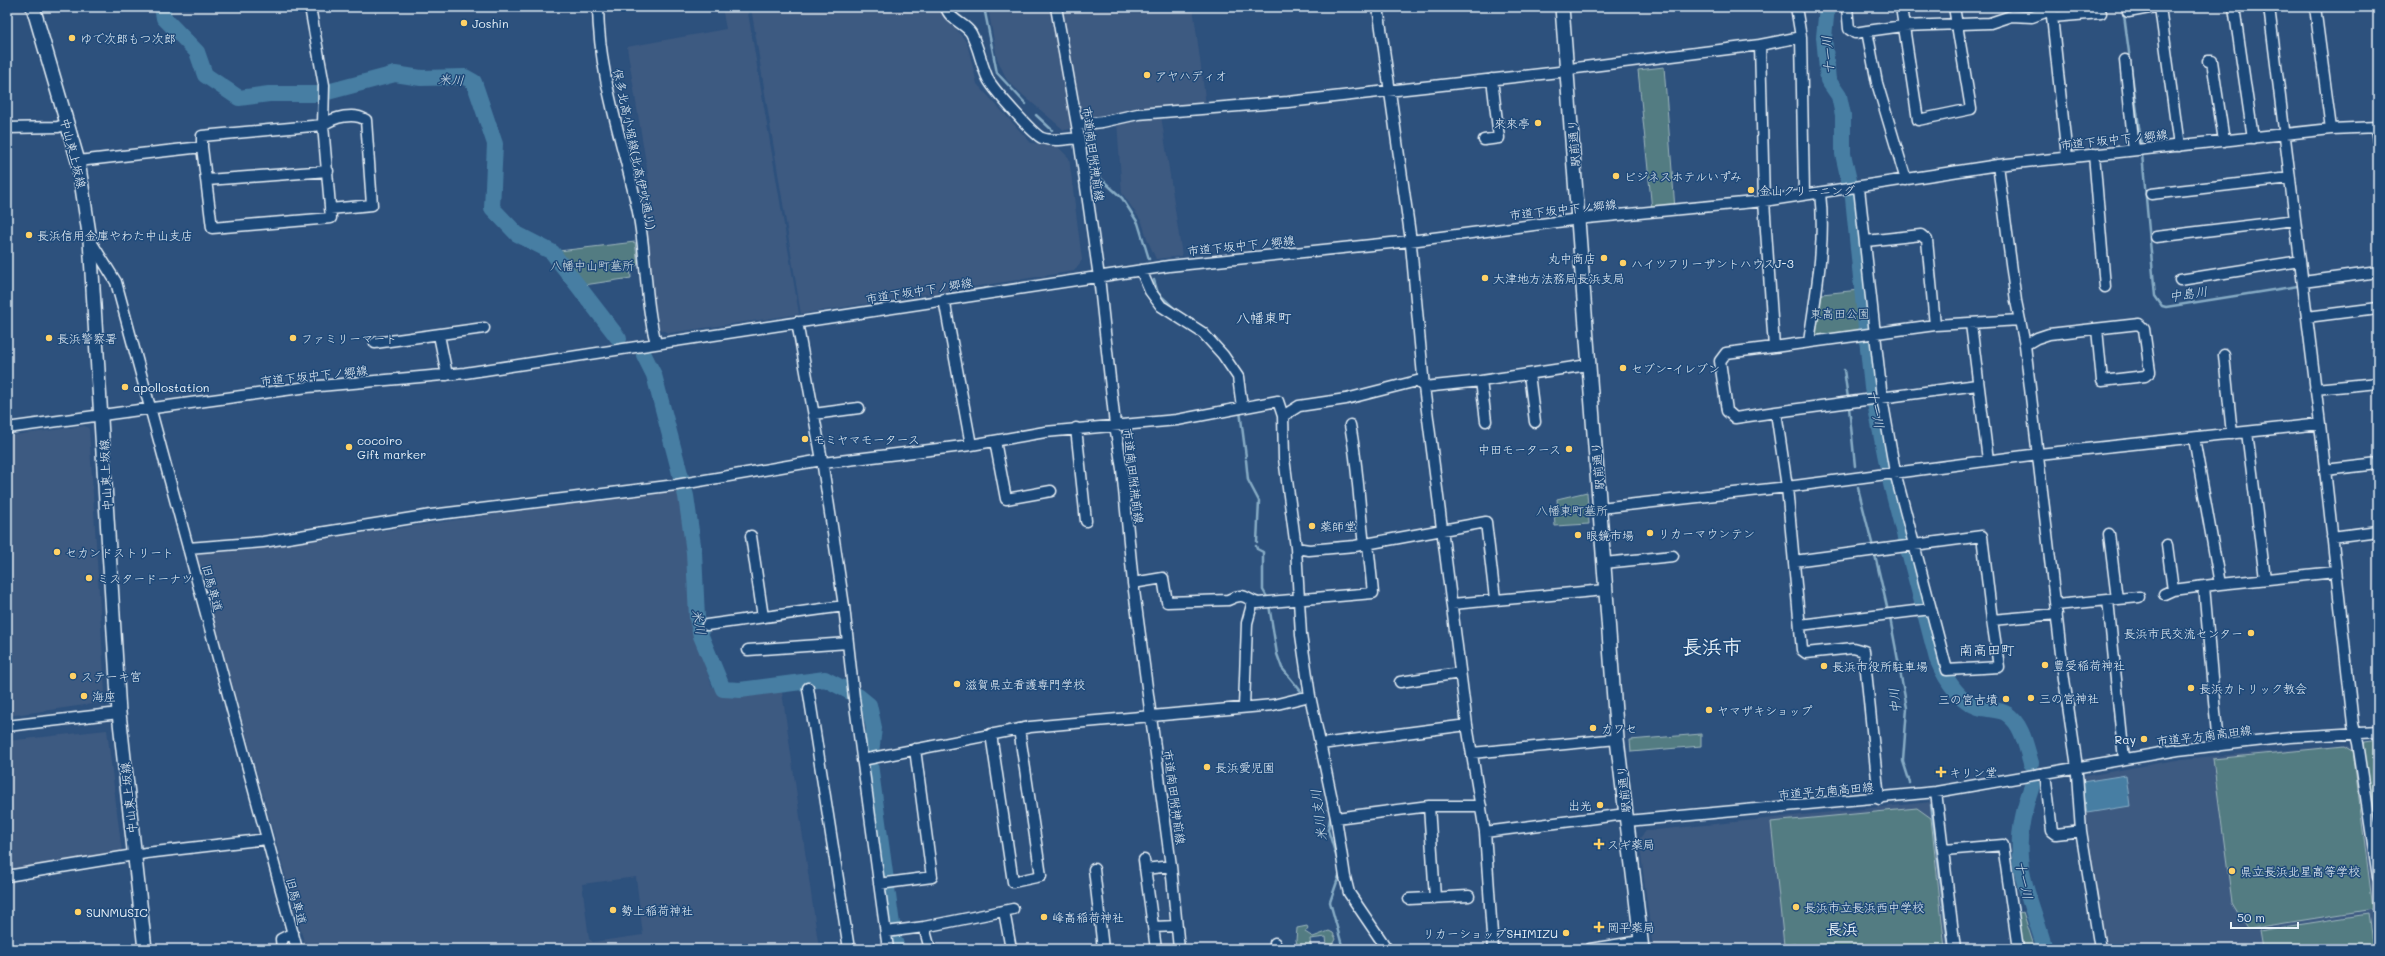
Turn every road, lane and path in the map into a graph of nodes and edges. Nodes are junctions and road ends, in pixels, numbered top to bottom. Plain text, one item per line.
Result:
1 (33, 7) edge
2 (310, 7) edge
3 (598, 7) edge
4 (946, 7) edge
5 (1056, 7) edge
6 (1378, 7) edge
7 (1562, 7) edge
8 (1796, 7) edge
9 (1847, 7) edge
10 (1901, 7) edge
11 (1954, 7) edge
12 (2155, 7) edge
13 (2160, 7) edge
14 (2234, 7) edge
15 (2269, 7) edge
16 (2315, 7) edge
17 (2052, 11) edge
18 (2128, 12) dead end
19 (2101, 13) dead end
20 (1956, 23) junction
21 (1904, 26) junction
22 (1867, 31) junction
23 (1801, 37) junction
24 (1760, 45) junction
25 (2124, 60) dead end
26 (2208, 61) dead end
27 (1568, 71) junction
28 (1492, 79) junction
29 (1389, 90) junction
30 (67, 124) junction
31 (323, 125) junction
32 (1077, 125) junction
33 (2377, 127) edge
34 (7, 128) edge
35 (2331, 129) junction
36 (2286, 134) junction
37 (1079, 138) junction
38 (2253, 138) junction
39 (1484, 140) dead end
40 (2224, 141) junction
41 (2378, 141) edge
42 (2179, 146) junction
43 (202, 147) junction
44 (2140, 149) junction
45 (2094, 154) junction
46 (2067, 157) junction
47 (78, 161) junction
48 (1998, 165) junction
49 (328, 171) junction
50 (2290, 178) junction
51 (207, 180) junction
52 (1906, 180) junction
53 (1853, 188) junction
54 (1820, 193) junction
55 (2151, 194) dead end
56 (1804, 195) junction
57 (1764, 201) junction
58 (330, 209) junction
59 (1578, 220) junction
60 (2295, 220) junction
61 (2156, 237) dead end
62 (90, 240) junction
63 (1866, 240) junction
64 (1410, 241) junction
65 (2300, 262) junction
66 (1141, 270) junction
67 (2378, 272) edge
68 (1099, 277) junction
69 (2180, 280) dead end
70 (2303, 282) junction
71 (2105, 287) dead end
72 (944, 299) junction
73 (2378, 308) edge
74 (2307, 317) junction
75 (2020, 320) junction
76 (797, 322) junction
77 (1971, 324) junction
78 (1935, 325) junction
79 (484, 328) dead end
80 (2097, 329) junction
81 (1870, 334) junction
82 (439, 335) junction
83 (1809, 342) junction
84 (375, 343) dead end
85 (656, 343) junction
86 (2026, 345) junction
87 (1774, 346) junction
88 (2224, 355) dead end
89 (1588, 365) junction
90 (1529, 374) junction
91 (447, 375) junction
92 (1481, 382) junction
93 (2378, 382) edge
94 (1978, 385) junction
95 (1424, 387) junction
96 (2315, 389) junction
97 (1877, 398) junction
98 (149, 407) junction
99 (1242, 407) junction
100 (859, 408) dead end
101 (1776, 412) junction
102 (102, 414) junction
103 (814, 414) junction
104 (1283, 416) junction
105 (1486, 421) dead end
106 (1535, 422) dead end
107 (2320, 424) junction
108 (1115, 425) junction
109 (1350, 425) dead end
110 (7, 428) edge
111 (1076, 428) junction
112 (2247, 432) junction
113 (2232, 434) junction
114 (2194, 438) junction
115 (995, 441) junction
116 (971, 445) junction
117 (2039, 454) junction
118 (1988, 460) junction
119 (822, 461) junction
120 (2378, 464) edge
121 (2325, 470) junction
122 (1890, 473) junction
123 (1787, 487) junction
124 (1051, 491) dead end
125 (1600, 508) junction
126 (1086, 521) dead end
127 (1441, 530) junction
128 (2378, 531) edge
129 (2109, 534) dead end
130 (751, 536) dead end
131 (2332, 537) junction
132 (1366, 544) junction
133 (2167, 545) dead end
134 (1909, 546) junction
135 (188, 548) junction
136 (1296, 548) junction
137 (1673, 556) dead end
138 (1794, 561) junction
139 (1604, 563) junction
140 (2336, 572) junction
141 (2265, 579) junction
142 (1133, 583) junction
143 (2220, 584) junction
144 (2204, 586) junction
145 (1605, 590) junction
146 (2139, 597) dead end
147 (1495, 599) junction
148 (2112, 599) junction
149 (1299, 600) junction
150 (1253, 601) junction
151 (1452, 604) junction
152 (844, 606) junction
153 (2056, 609) junction
154 (1926, 610) junction
155 (763, 617) junction
156 (1992, 620) junction
157 (707, 625) dead end
158 (1800, 625) junction
159 (848, 643) junction
160 (748, 650) dead end
161 (1460, 673) junction
162 (1400, 682) dead end
163 (808, 688) dead end
164 (1310, 696) junction
165 (1244, 707) junction
166 (119, 712) junction
167 (1150, 716) junction
168 (1467, 725) junction
169 (7, 726) edge
170 (1019, 729) junction
171 (2378, 732) edge
172 (991, 734) junction
173 (2355, 734) junction
174 (1618, 739) junction
175 (1321, 744) junction
176 (2218, 746) junction
177 (915, 749) junction
178 (1472, 753) junction
179 (2124, 759) junction
180 (862, 760) junction
181 (2075, 767) junction
182 (2045, 773) junction
183 (1936, 792) junction
184 (1879, 799) junction
185 (1429, 806) junction
186 (1481, 806) junction
187 (1336, 818) junction
188 (1626, 818) junction
189 (2081, 831) junction
190 (1484, 832) junction
191 (267, 839) junction
192 (1944, 850) junction
193 (134, 855) junction
194 (1171, 866) junction
195 (1094, 869) dead end
196 (2378, 874) edge
197 (7, 876) edge
198 (879, 884) junction
199 (1469, 896) dead end
200 (1435, 898) junction
201 (1409, 899) dead end
202 (1177, 926) junction
203 (924, 927) junction
204 (1153, 927) junction
205 (886, 932) junction
206 (292, 933) junction
207 (1641, 945) edge
208 (145, 949) edge
209 (282, 949) edge
210 (297, 949) edge
211 (849, 949) edge
212 (888, 949) edge
213 (930, 949) edge
214 (1010, 949) edge
215 (1103, 949) edge
216 (1156, 949) edge
217 (1179, 949) edge
218 (1387, 949) edge
219 (1493, 949) edge
220 (1590, 949) edge
221 (1955, 949) edge
222 (2018, 949) edge
223 (2100, 949) edge

1 - 30 main road, 中山東上坂線
2 - 31 street
3 - 85 street, 保多北高小堀線(北高伊吹通り)
4 - 37 street
5 - 32 street, 市道南田附神前線
6 - 29 street
7 - 27 main road, 駅前通り
8 - 23 street
9 - 22 street
10 - 21 street
11 - 20 street
12 - 18 street
13 - 42 street
14 - 38 street
15 - 36 street
16 - 35 street
17 - 19 street
17 - 20 street
17 - 46 street
20 - 21 street
20 - 21 street
21 - 22 street
22 - 52 street
23 - 24 street
23 - 56 street
24 - 27 street
24 - 57 street
25 - 44 street
26 - 40 street
27 - 28 street
27 - 59 main road, 駅前通り
28 - 29 street
28 - 39 street
29 - 32 street
29 - 64 street
30 - 34 street
30 - 47 main road, 中山東上坂線
31 - 43 street
31 - 49 street
31 - 58 street
32 - 37 street, 市道南田附神前線
33 - 35 street, 市道下坂中下ノ郷線
33 - 41 street
35 - 36 street, 市道下坂中下ノ郷線
36 - 38 street, 市道下坂中下ノ郷線
36 - 50 street
37 - 68 street, 市道南田附神前線
38 - 40 street, 市道下坂中下ノ郷線
40 - 42 street, 市道下坂中下ノ郷線
42 - 44 street, 市道下坂中下ノ郷線
43 - 47 street
43 - 51 street
44 - 45 street, 市道下坂中下ノ郷線
45 - 46 street, 市道下坂中下ノ郷線
45 - 71 street
46 - 48 street, 市道下坂中下ノ郷線
47 - 62 main road, 中山東上坂線
48 - 52 street, 市道下坂中下ノ郷線
48 - 75 street
49 - 51 street
49 - 58 street
50 - 55 street
50 - 60 street
51 - 58 street
52 - 53 street, 市道下坂中下ノ郷線
53 - 54 street, 市道下坂中下ノ郷線
53 - 63 street
54 - 56 street, 市道下坂中下ノ郷線
54 - 83 street
56 - 57 street, 市道下坂中下ノ郷線
57 - 59 street, 市道下坂中下ノ郷線
57 - 87 street
59 - 64 street, 市道下坂中下ノ郷線
59 - 89 main road, 駅前通り
60 - 61 street
60 - 65 street
62 - 98 street, 旧馬車道
62 - 102 main road, 中山東上坂線
63 - 78 street
63 - 81 street
64 - 66 street, 市道下坂中下ノ郷線
64 - 95 street
65 - 69 street
65 - 70 street
66 - 68 street, 市道下坂中下ノ郷線
66 - 99 street
67 - 70 street
68 - 72 street, 市道下坂中下ノ郷線
68 - 108 street, 市道南田附神前線
70 - 74 street
72 - 76 street, 市道下坂中下ノ郷線
72 - 116 street
73 - 74 street
74 - 96 street
75 - 77 street
75 - 86 street
76 - 85 street, 市道下坂中下ノ郷線
76 - 103 street
77 - 78 street
77 - 94 street
78 - 81 street
79 - 82 street
80 - 80 street
80 - 86 street
81 - 83 street
81 - 97 street
82 - 84 street
82 - 91 street
83 - 87 street
85 - 91 street, 市道下坂中下ノ郷線
86 - 117 street
87 - 101 street
88 - 113 street
89 - 90 street
89 - 125 main road, 駅前通り
90 - 92 street
90 - 106 street
91 - 98 street, 市道下坂中下ノ郷線
92 - 95 street
92 - 105 street
93 - 96 street
94 - 97 street
94 - 118 street
95 - 104 street
95 - 127 street
96 - 107 street
97 - 101 street
97 - 122 street
98 - 102 street, 市道下坂中下ノ郷線
98 - 135 street, 旧馬車道
99 - 104 street
99 - 108 street
100 - 103 street
101 - 123 street
102 - 110 street, 市道下坂中下ノ郷線
102 - 166 main road, 中山東上坂線
103 - 119 street
104 - 136 street
107 - 112 street
107 - 121 street
108 - 111 street
108 - 142 street, 市道南田附神前線
109 - 132 street
111 - 115 street
111 - 126 street
112 - 113 street
112 - 141 street
113 - 114 street
114 - 117 street
114 - 143 street
115 - 116 street
115 - 124 street
116 - 119 street
117 - 118 street
117 - 153 street
118 - 122 street
119 - 135 street
119 - 152 street
120 - 121 street
121 - 131 street
122 - 123 street
122 - 134 street
123 - 125 street
123 - 138 street
125 - 139 main road, 駅前通り
127 - 132 street
127 - 147 street
127 - 151 street
128 - 131 street
129 - 148 street
130 - 155 street
131 - 140 street
132 - 136 street
132 - 149 street
133 - 144 street
134 - 138 street
134 - 154 street
134 - 156 street
135 - 191 street, 旧馬車道
136 - 149 street
137 - 139 street
138 - 158 street
139 - 145 main road, 駅前通り
140 - 141 street
140 - 173 street
141 - 143 street
142 - 150 street
142 - 167 street, 市道南田附神前線
143 - 144 street
144 - 176 street
145 - 147 street
145 - 174 main road, 駅前通り
146 - 148 street
147 - 151 street
148 - 153 street
148 - 179 street
149 - 150 street
149 - 164 street
150 - 165 street
151 - 161 street
152 - 155 street
152 - 159 street
153 - 156 street
153 - 181 street
154 - 156 street
154 - 158 street
155 - 157 street
158 - 184 street
159 - 160 street
159 - 180 street
161 - 162 street
161 - 168 street
163 - 211 street
164 - 165 street
164 - 175 street
165 - 167 street
166 - 169 street
166 - 193 main road, 中山東上坂線
167 - 170 street
167 - 194 street, 市道南田附神前線
168 - 175 street
168 - 178 street
170 - 172 street
170 - 172 street
171 - 173 street, 市道平方南高田線
172 - 177 street
173 - 176 street, 市道平方南高田線
173 - 196 street
174 - 178 street
174 - 188 main road, 駅前通り
175 - 187 street
176 - 179 street, 市道平方南高田線
177 - 180 street
177 - 198 street
178 - 186 street
179 - 181 street, 市道平方南高田線
180 - 198 street
181 - 182 street, 市道平方南高田線
181 - 189 street
182 - 183 street, 市道平方南高田線
182 - 189 street
183 - 184 street, 市道平方南高田線
183 - 192 street
184 - 188 street, 市道平方南高田線
185 - 186 street
185 - 187 street
185 - 200 street
186 - 190 street
187 - 218 street
188 - 190 street, 市道平方南高田線
188 - 207 main road, 駅前通り
189 - 223 street
190 - 219 street
191 - 193 street
191 - 206 street, 旧馬車道
192 - 221 street
192 - 222 street
193 - 197 street
193 - 208 main road, 中山東上坂線
194 - 202 street, 市道南田附神前線
194 - 204 street
195 - 215 street
198 - 205 street
199 - 200 street
200 - 201 street
202 - 204 street
202 - 217 street, 市道南田附神前線
203 - 205 street
203 - 213 street
203 - 214 street
204 - 216 street
205 - 212 street
206 - 209 street
206 - 210 street, 旧馬車道
207 - 220 street

